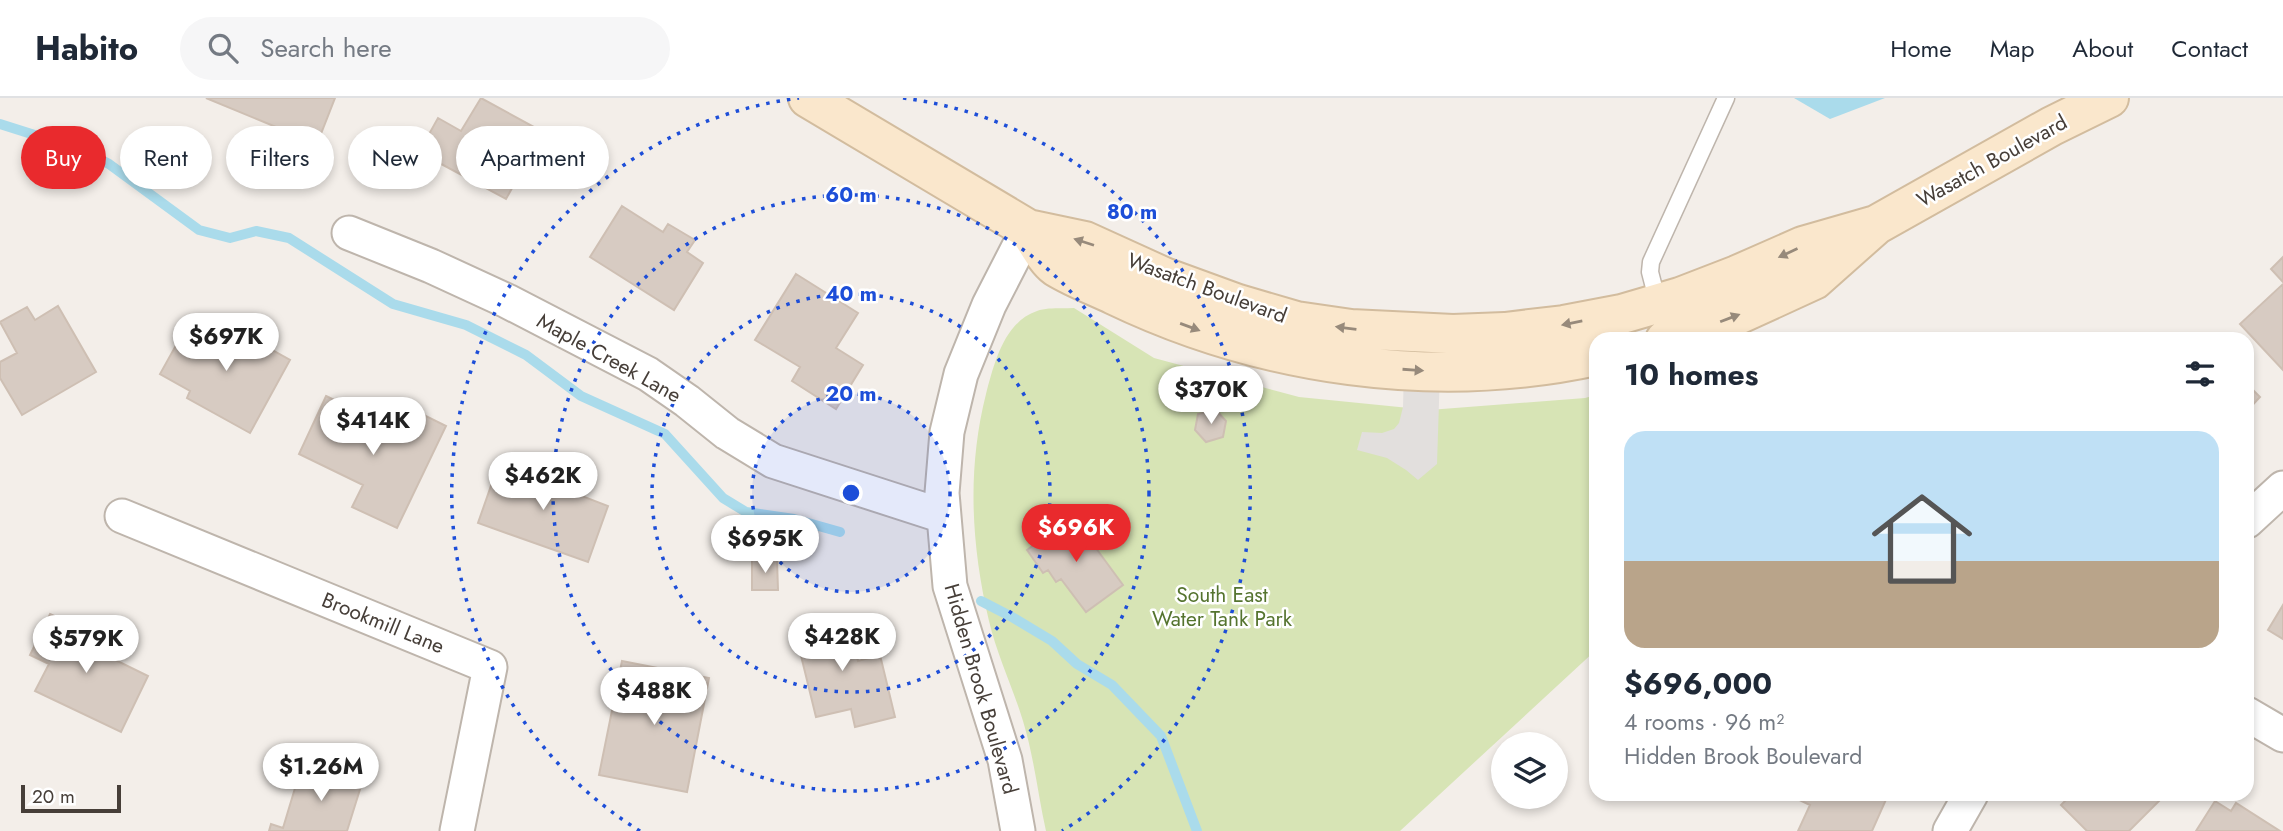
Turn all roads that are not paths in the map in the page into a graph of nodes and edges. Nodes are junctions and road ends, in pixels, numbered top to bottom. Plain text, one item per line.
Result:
1 (808, 98) edge
2 (1726, 98) edge
3 (2109, 98) edge
4 (1028, 229) junction
5 (349, 233) dead end
6 (1662, 321) edge
7 (1589, 357) edge
8 (2283, 488) edge
9 (2254, 515) edge
10 (122, 516) dead end
11 (943, 516) junction
12 (2254, 718) edge
13 (2283, 735) edge
14 (1967, 801) edge
15 (457, 831) edge
16 (1018, 831) edge
17 (1950, 831) edge

1 - 4 main road, Wasatch Boulevard
2 - 6 lane
3 - 6 main road, Wasatch Boulevard
6 -> 4 main road, Wasatch Boulevard
4 -> 7 main road, Wasatch Boulevard
4 - 11 street, Hidden Brook Boulevard
5 - 11 street, Maple Creek Lane
8 - 9 street
10 - 15 street, Brookmill Lane
11 - 16 street, Hidden Brook Boulevard
12 - 13 street
14 - 17 street

